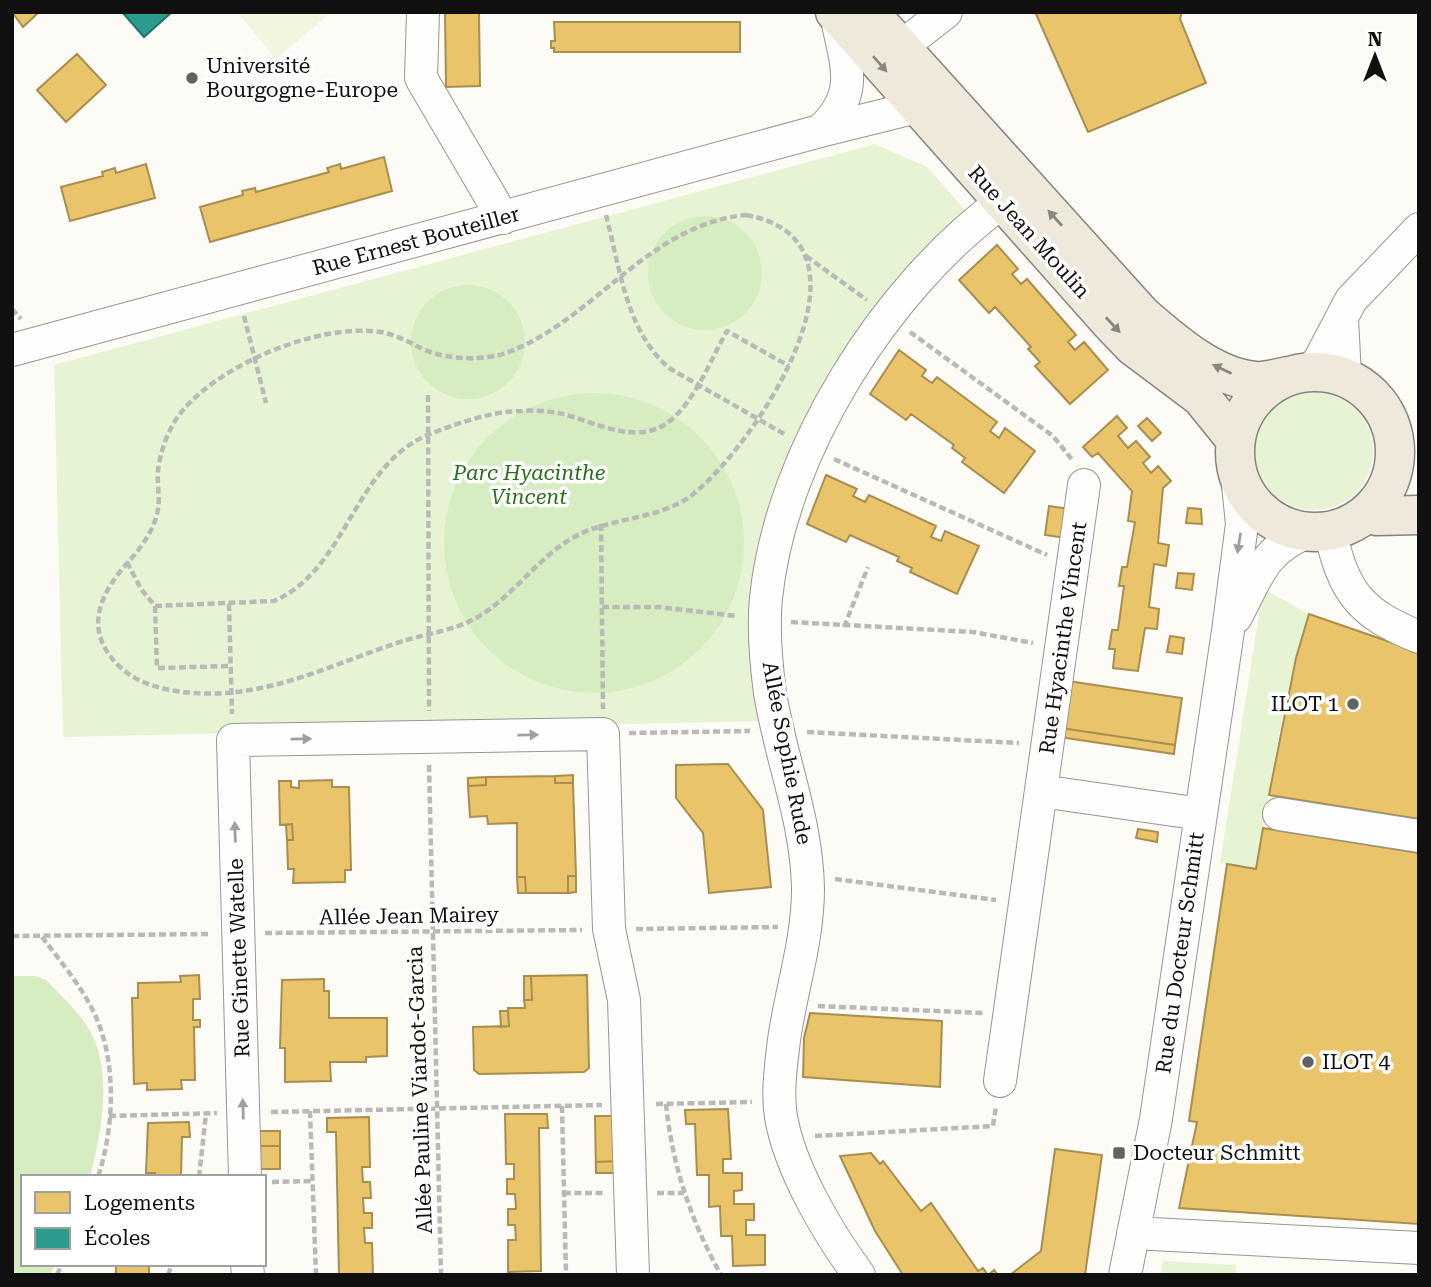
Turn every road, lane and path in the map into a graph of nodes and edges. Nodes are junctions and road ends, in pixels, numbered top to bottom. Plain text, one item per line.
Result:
1 (423, 12) edge
2 (869, 12) edge
3 (946, 12) edge
4 (835, 13) edge
5 (901, 47) junction
6 (917, 107) junction
7 (820, 131) junction
8 (597, 192) junction
9 (1002, 202) junction
10 (503, 218) junction
11 (1419, 229) edge
12 (805, 255) junction
13 (622, 277) junction
14 (238, 290) junction
15 (1342, 314) junction
16 (889, 317) junction
17 (12, 350) edge
18 (255, 359) junction
19 (789, 366) junction
20 (1296, 374) junction
21 (1356, 382) junction
22 (696, 384) junction
23 (428, 395) dead end
24 (265, 403) dead end
25 (758, 419) junction
26 (1389, 421) junction
27 (428, 435) junction
28 (810, 448) junction
29 (1419, 456) edge
30 (1236, 457) junction
31 (1084, 485) joint
32 (1367, 513) junction
33 (1419, 515) edge
34 (601, 524) junction
35 (1319, 531) junction
36 (128, 562) junction
37 (1073, 566) junction
38 (868, 567) dead end
39 (229, 604) junction
40 (155, 606) junction
41 (602, 607) junction
42 (765, 619) junction
43 (844, 627) junction
44 (1228, 631) junction
45 (429, 632) junction
46 (1419, 638) edge
47 (1061, 649) junction
48 (230, 666) junction
49 (231, 693) junction
50 (778, 731) junction
51 (603, 734) junction
52 (429, 736) junction
53 (233, 740) junction
54 (1048, 745) junction
55 (1041, 791) junction
56 (1201, 814) junction
57 (1279, 814) dead end
58 (1419, 836) edge
59 (808, 876) junction
60 (1025, 904) junction
61 (806, 927) junction
62 (609, 929) junction
63 (431, 932) junction
64 (238, 934) junction
65 (12, 936) edge
66 (42, 936) junction
67 (791, 1004) junction
68 (1009, 1014) junction
69 (1000, 1081) joint
70 (780, 1102) junction
71 (666, 1104) junction
72 (628, 1105) junction
73 (562, 1106) junction
74 (436, 1109) junction
75 (310, 1111) junction
76 (243, 1113) junction
77 (206, 1114) junction
78 (109, 1116) junction
79 (786, 1137) junction
80 (100, 1175) edge
81 (199, 1175) edge
82 (245, 1175) edge
83 (313, 1181) junction
84 (266, 1182) edge
85 (1133, 1233) junction
86 (1419, 1248) edge
87 (316, 1275) edge
88 (441, 1275) edge
89 (566, 1275) edge
90 (633, 1275) edge
91 (721, 1275) edge
92 (859, 1275) edge
93 (1125, 1275) edge

1 - 10 street
2 - 5 main road, Rue Jean Moulin
3 - 5 street
4 -> 6 main road, Rue Jean Moulin
4 - 7 street
20 -> 5 main road, Rue Jean Moulin
6 - 7 street, Rue Ernest Bouteiller
6 - 9 main road, Rue Jean Moulin
7 - 8 street, Rue Ernest Bouteiller
8 - 10 street, Rue Ernest Bouteiller
8 - 13 path
9 - 16 street, Allée Sophie Rude
9 -> 30 main road, Rue Jean Moulin
10 - 14 street, Rue Ernest Bouteiller
11 - 15 street
12 - 13 path
12 - 16 path
12 - 19 path
13 - 18 path
13 - 22 path
14 - 17 street, Rue Ernest Bouteiller
14 - 18 path
15 - 20 street
15 - 21 street
16 - 28 street, Allée Sophie Rude
16 - 31 path
18 - 24 path
18 - 36 path
19 - 22 path
19 - 25 path
20 - 21 main road
20 - 30 main road
21 - 26 main road
22 - 25 path
22 - 27 path
23 - 27 path, Allée Pauline Viardot-Garcia
25 - 28 path
25 - 34 path
26 - 29 main road
26 - 32 main road
27 - 39 path
27 - 45 path, Allée Pauline Viardot-Garcia
28 - 37 path
28 - 42 street, Allée Sophie Rude
30 - 35 main road
30 -> 44 street, Rue du Docteur Schmitt
31 - 37 street, Rue Hyacinthe Vincent
32 - 33 main road
32 - 35 main road
34 - 41 path
34 - 45 path
35 - 44 street
35 - 46 street
36 - 40 path
36 - 49 path
37 - 47 street, Rue Hyacinthe Vincent
38 - 43 path
39 - 40 path
39 - 48 path
40 - 48 path
41 - 42 path
41 - 51 path
42 - 43 path
42 - 50 street, Allée Sophie Rude
43 - 47 path
44 - 56 street, Rue du Docteur Schmitt
45 - 49 path
45 - 52 path, Allée Pauline Viardot-Garcia
47 - 54 street, Rue Hyacinthe Vincent
48 - 49 path
49 - 53 path
50 - 51 path
50 - 54 path
50 - 59 street, Allée Sophie Rude
52 -> 51 street
51 - 62 street
53 -> 52 street
52 - 63 path, Allée Pauline Viardot-Garcia
64 -> 53 street, Rue Ginette Watelle
54 - 55 street, Rue Hyacinthe Vincent
55 - 56 street
55 - 60 street, Rue Hyacinthe Vincent
56 - 85 street, Rue du Docteur Schmitt
57 - 58 street
59 - 60 path
59 - 61 street, Allée Sophie Rude
60 - 68 street, Rue Hyacinthe Vincent
61 - 62 path, Allée Jean Mairey
61 - 67 street, Allée Sophie Rude
62 - 63 path, Allée Jean Mairey
62 - 72 street
63 - 64 path, Allée Jean Mairey
63 - 74 path, Allée Pauline Viardot-Garcia
64 - 66 path, Allée Jean Mairey
76 -> 64 street, Rue Ginette Watelle
65 - 66 path, Allée Jean Mairey
66 - 78 path
67 - 68 path
67 - 70 street, Allée Sophie Rude
68 - 69 street, Rue Hyacinthe Vincent
69 - 79 path
70 - 71 path
70 - 79 street, Allée Sophie Rude
71 - 72 path
71 - 91 path
72 - 73 path
72 - 90 street
73 - 74 path
73 - 89 path
74 - 75 path
74 - 88 path, Allée Pauline Viardot-Garcia
75 - 76 path
75 - 83 path
76 - 77 path
76 - 82 street, Rue Ginette Watelle
77 - 78 path
77 - 81 path
78 - 80 path
79 - 92 street, Allée Sophie Rude
83 - 84 path
83 - 87 path
85 - 86 street
85 - 93 street, Rue du Docteur Schmitt

